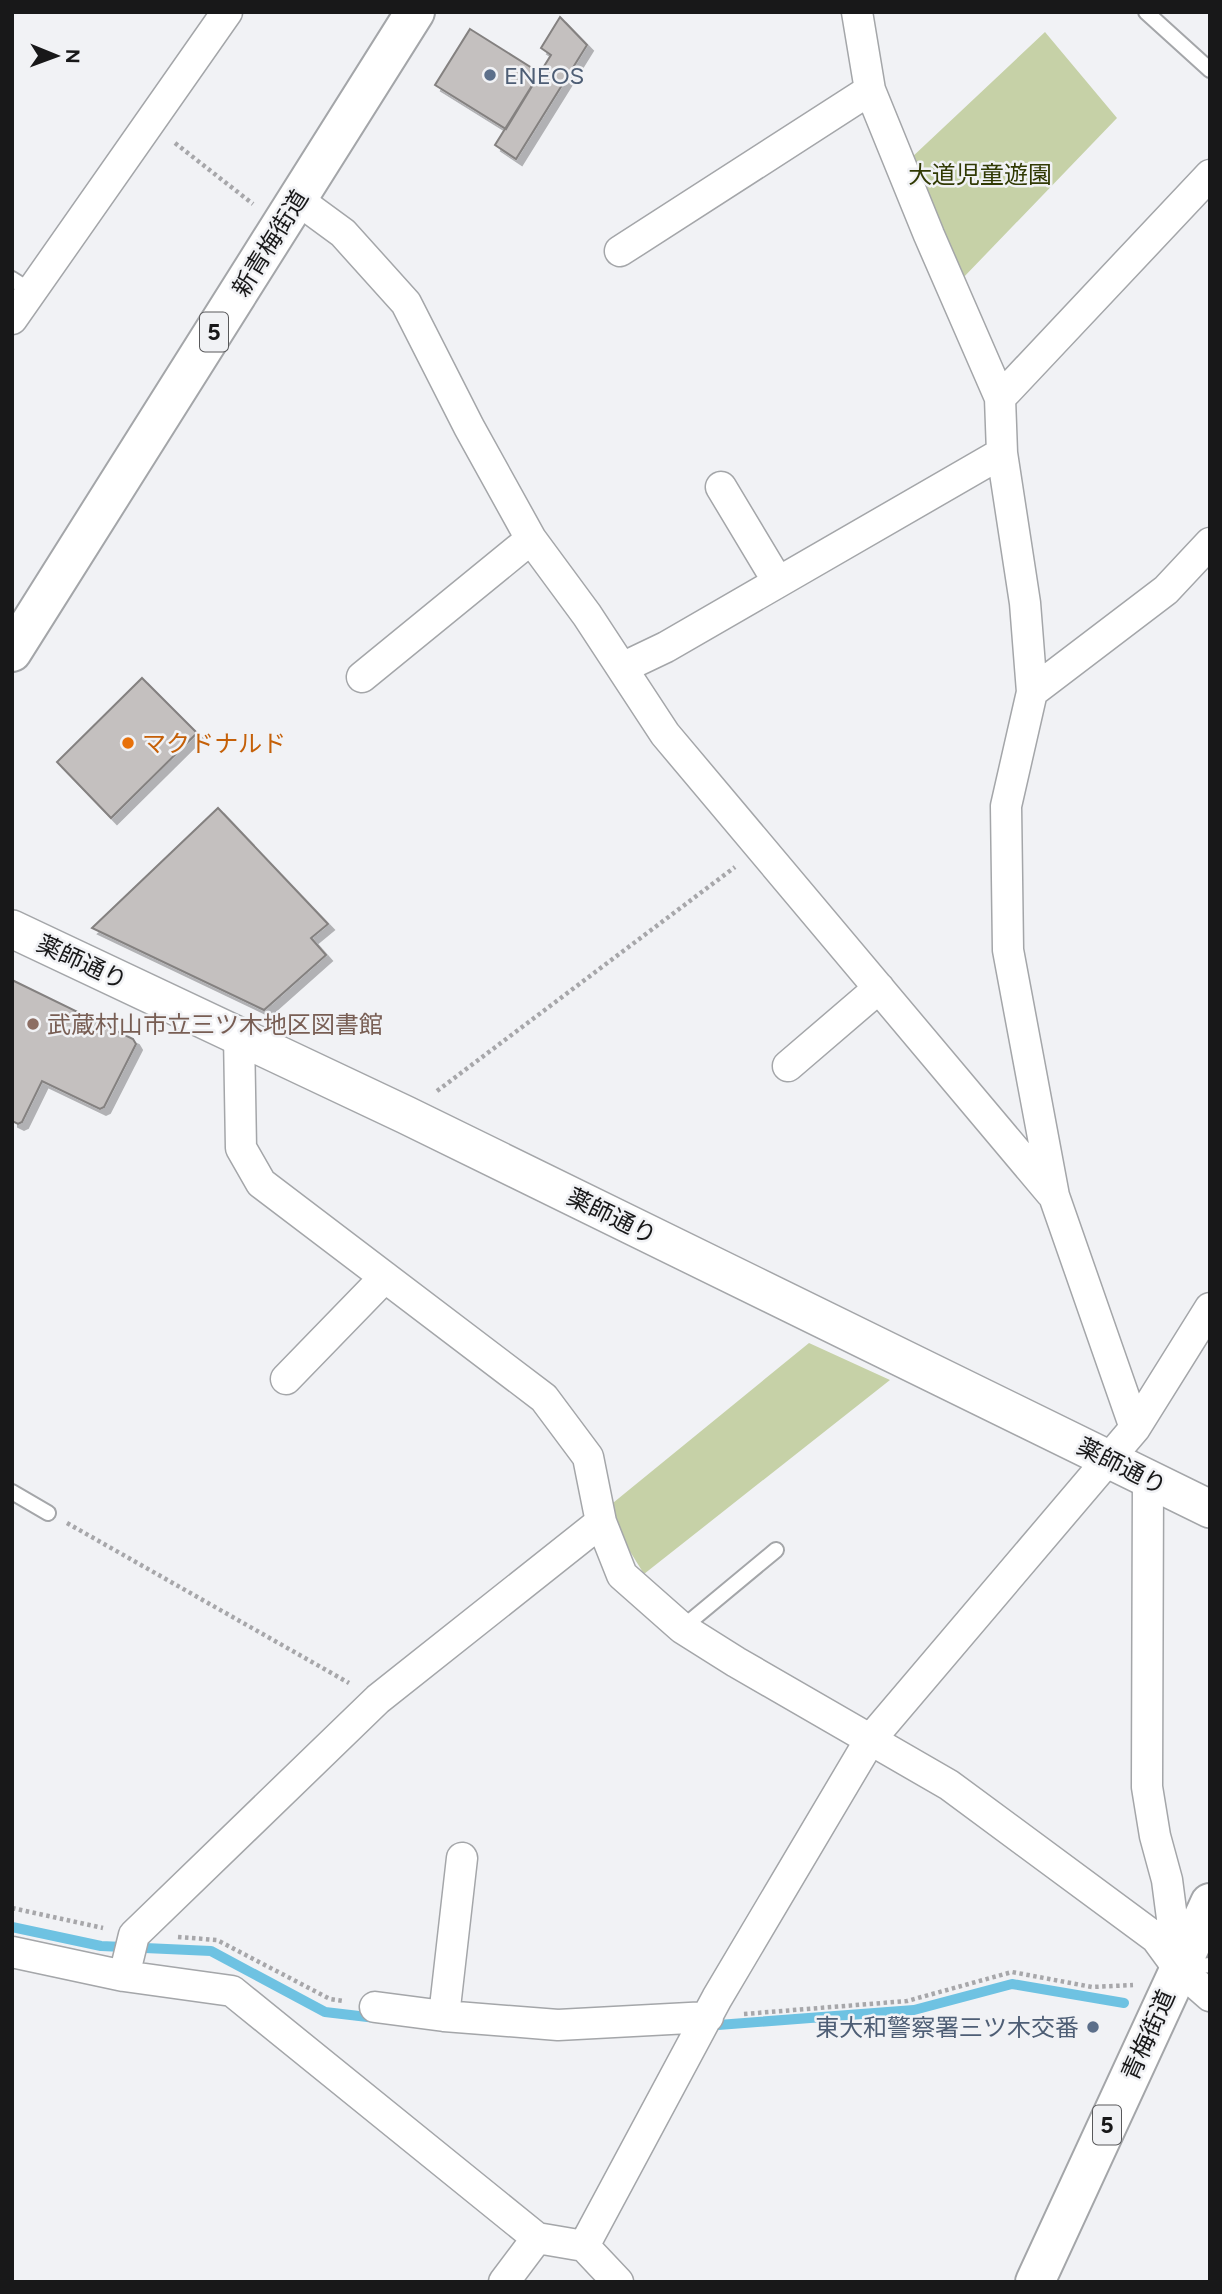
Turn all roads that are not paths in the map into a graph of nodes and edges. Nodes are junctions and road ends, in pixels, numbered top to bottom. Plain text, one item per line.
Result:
1 (227, 12) edge
2 (415, 12) edge
3 (857, 12) edge
4 (1146, 12) edge
5 (1210, 70) edge
6 (870, 90) junction
7 (1210, 175) edge
8 (290, 213) junction
9 (620, 251) dead end
10 (22, 285) edge
11 (12, 319) edge
12 (1000, 398) junction
13 (1002, 453) junction
14 (721, 487) dead end
15 (531, 539) junction
16 (1210, 543) edge
17 (778, 582) junction
18 (12, 652) edge
19 (622, 668) junction
20 (362, 677) dead end
21 (1031, 692) junction
22 (12, 929) edge
23 (879, 988) junction
24 (239, 1035) junction
25 (788, 1066) dead end
26 (1054, 1196) junction
27 (385, 1277) junction
28 (1210, 1308) edge
29 (286, 1379) dead end
30 (1135, 1428) junction
31 (1109, 1459) junction
32 (1148, 1479) junction
33 (12, 1492) edge
34 (1210, 1509) edge
35 (48, 1513) road end
36 (601, 1522) junction
37 (776, 1550) dead end
38 (682, 1628) junction
39 (870, 1740) junction
40 (462, 1858) dead end
41 (1210, 1903) edge
42 (12, 1952) edge
43 (124, 1976) junction
44 (1184, 1977) edge
45 (1210, 1996) edge
46 (375, 2007) dead end
47 (444, 2016) junction
48 (704, 2026) junction
49 (537, 2238) junction
50 (584, 2246) junction
51 (504, 2282) edge
52 (618, 2282) edge
53 (1035, 2282) edge

1 - 10 street
2 - 8 main road, 新青梅街道 / 5
3 - 6 street
4 - 5 lane
6 - 9 street
6 - 12 street
7 - 12 street
8 - 15 street
8 - 18 main road, 新青梅街道 / 5
10 - 11 street
12 - 13 street
13 - 17 street
13 - 21 street
14 - 17 street
15 - 19 street
15 - 20 street
16 - 21 street
17 - 19 street
19 - 23 street
21 - 26 street
22 - 24 street, 薬師通り
23 - 25 street
23 - 26 street
24 - 27 street
24 - 31 street, 薬師通り
26 - 30 street
27 - 29 street
27 - 36 street
28 - 30 street
30 - 31 street
31 - 32 street, 薬師通り
31 - 39 street
32 - 34 street, 薬師通り
32 - 44 street
33 - 35 lane
36 - 38 street
36 - 43 street
37 - 38 lane
38 - 39 street
39 - 44 street
39 - 48 street
40 - 47 street
41 - 44 main road, 青梅街道 / 5
42 - 43 street
43 - 49 street
44 - 45 street
44 - 53 main road, 青梅街道 / 5
46 - 47 street
47 - 48 street
48 - 50 street
49 - 50 street
49 - 51 street
50 - 52 street

